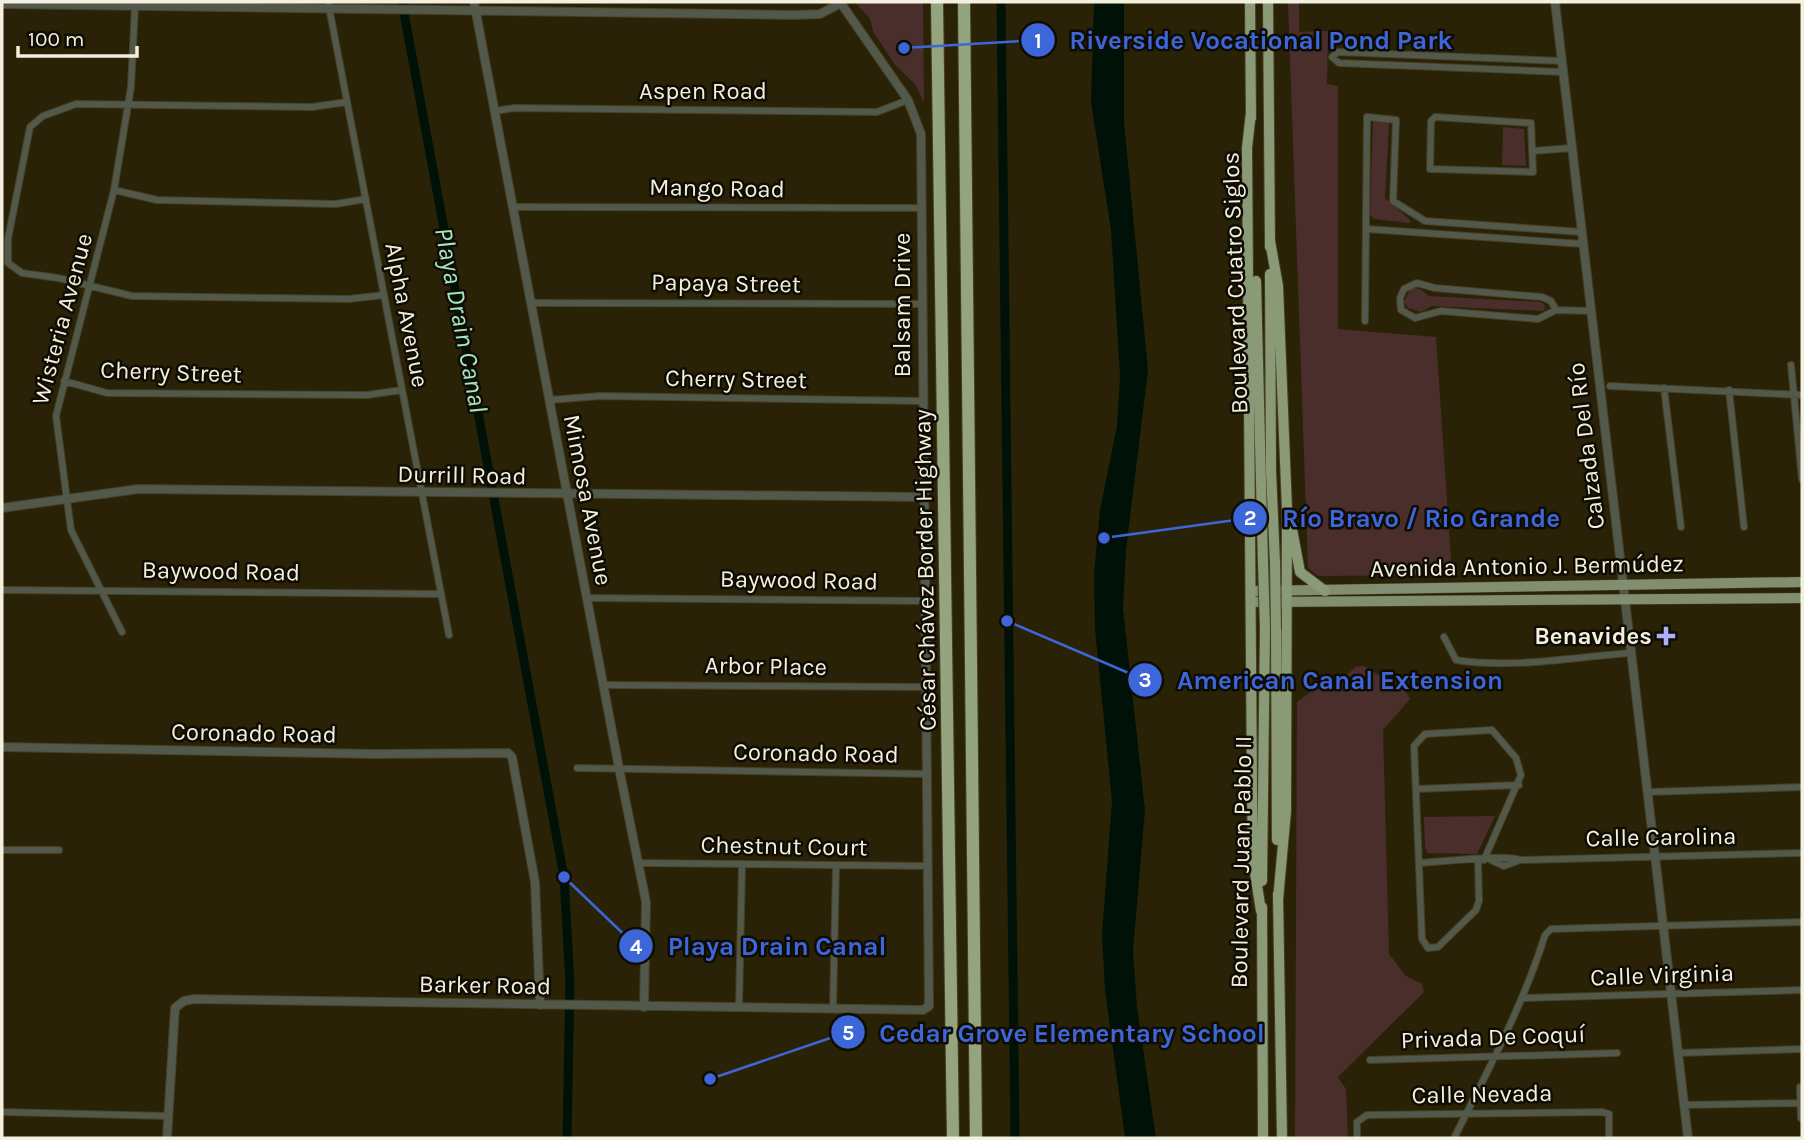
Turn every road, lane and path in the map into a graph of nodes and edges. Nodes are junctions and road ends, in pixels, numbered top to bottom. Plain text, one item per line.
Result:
1 (474, 2) edge
2 (840, 2) edge
3 (937, 2) edge
4 (964, 2) edge
5 (1250, 2) edge
6 (1268, 2) edge
7 (1555, 2) edge
8 (58, 3) edge
9 (2, 4) edge
10 (329, 5) edge
11 (135, 6) junction
12 (476, 12) junction
13 (1395, 54) junction
14 (1484, 58) junction
15 (1518, 59) junction
16 (1562, 61) junction
17 (1394, 65) junction
18 (1484, 69) junction
19 (1518, 71) junction
20 (1563, 72) junction
21 (908, 100) junction
22 (347, 102) junction
23 (128, 103) junction
24 (495, 111) junction
25 (1251, 112) junction
26 (1572, 148) junction
27 (1532, 151) junction
28 (114, 190) junction
29 (366, 199) junction
30 (513, 207) junction
31 (921, 208) junction
32 (1425, 221) junction
33 (1367, 229) junction
34 (1581, 232) junction
35 (1424, 233) junction
36 (1270, 241) junction
37 (1583, 244) junction
38 (91, 285) junction
39 (384, 295) junction
40 (532, 303) junction
41 (920, 304) junction
42 (1556, 310) junction
43 (1590, 311) junction
44 (1365, 321) dead end
45 (1791, 365) dead end
46 (64, 381) junction
47 (1610, 386) dead end
48 (1664, 388) junction
49 (402, 390) junction
50 (1729, 390) junction
51 (1793, 394) junction
52 (1802, 395) edge
53 (550, 400) junction
54 (922, 401) junction
55 (1802, 479) edge
56 (422, 493) junction
57 (567, 495) junction
58 (65, 497) junction
59 (923, 497) junction
60 (2, 508) edge
61 (1287, 510) junction
62 (1681, 527) dead end
63 (1744, 527) dead end
64 (1252, 557) junction
65 (1275, 562) junction
66 (1802, 582) edge
67 (1621, 584) junction
68 (99, 589) junction
69 (2, 590) edge
70 (1325, 591) junction
71 (440, 594) junction
72 (1285, 596) junction
73 (1252, 597) junction
74 (587, 598) junction
75 (1802, 598) edge
76 (1623, 599) junction
77 (926, 601) junction
78 (1253, 629) junction
79 (1275, 630) junction
80 (122, 632) dead end
81 (449, 635) dead end
82 (1444, 637) dead end
83 (1630, 653) junction
84 (604, 685) junction
85 (928, 687) junction
86 (2, 747) edge
87 (578, 768) dead end
88 (619, 768) junction
89 (927, 774) junction
90 (1519, 785) junction
91 (1802, 787) edge
92 (1416, 789) junction
93 (1650, 792) junction
94 (2, 850) edge
95 (59, 850) dead end
96 (1802, 853) edge
97 (1655, 857) junction
98 (1484, 860) junction
99 (640, 863) junction
100 (1419, 863) junction
101 (741, 865) junction
102 (836, 866) junction
103 (928, 866) junction
104 (1278, 900) junction
105 (1262, 911) junction
106 (1802, 922) edge
107 (1664, 926) junction
108 (1802, 990) edge
109 (1672, 993) junction
110 (1522, 998) junction
111 (540, 1005) junction
112 (644, 1007) junction
113 (739, 1007) junction
114 (928, 1008) joint
115 (833, 1009) junction
116 (1802, 1049) edge
117 (1617, 1053) dead end
118 (1678, 1053) junction
119 (1496, 1056) junction
120 (1370, 1060) dead end
121 (1800, 1087) dead end
122 (1801, 1103) edge
123 (1685, 1105) junction
124 (2, 1112) edge
125 (1467, 1113) junction
126 (168, 1116) junction
127 (1801, 1118) edge
128 (167, 1138) edge
129 (953, 1138) edge
130 (976, 1138) edge
131 (1263, 1138) edge
132 (1282, 1138) edge
133 (1357, 1138) edge
134 (1454, 1138) edge
135 (1609, 1138) edge
136 (1688, 1138) edge

1 - 12 street, Mimosa Avenue
2 - 12 street
2 - 21 street, Balsam Drive
3 - 129 highway, César Chávez Border Highway
4 - 130 highway, César Chávez Border Highway
5 - 25 highway, Boulevard Cuatro Siglos
6 - 36 highway, Boulevard Cuatro Siglos
7 - 16 street, Calzada Del Río
8 - 9 street
8 - 11 street
10 - 11 street
10 - 12 street
10 - 22 street, Alpha Avenue
11 - 23 street, Wisteria Avenue
12 - 24 street, Mimosa Avenue
13 - 14 street
13 - 17 street
13 - 17 street
14 - 15 street
14 - 18 street
15 - 16 street
15 - 19 street
16 - 20 street, Calzada Del Río
17 - 18 street
18 - 19 street
19 - 20 street
20 - 26 street, Calzada Del Río
21 - 24 street, Aspen Road
21 - 31 street, Balsam Drive
22 - 23 street
22 - 29 street, Alpha Avenue
23 - 28 street, Wisteria Avenue
23 - 38 street
24 - 30 street, Mimosa Avenue
25 - 64 highway
25 - 65 highway, Boulevard Cuatro Siglos
26 - 27 street
26 - 34 street, Calzada Del Río
27 - 27 street
28 - 29 street
28 - 38 street, Wisteria Avenue
29 - 39 street, Alpha Avenue
30 - 31 street, Mango Road
30 - 40 street, Mimosa Avenue
31 - 41 street, Balsam Drive
32 - 33 street
32 - 34 street
32 - 35 street
33 - 35 street
33 - 44 street
34 - 37 street, Calzada Del Río
35 - 37 street
36 - 61 highway
36 - 65 highway, Boulevard Cuatro Siglos
37 - 43 street, Calzada Del Río
38 - 39 street
38 - 46 street, Wisteria Avenue
39 - 49 street, Alpha Avenue
40 - 41 street, Papaya Street
40 - 53 street, Mimosa Avenue
41 - 54 street, Balsam Drive
42 - 42 street
42 - 43 street
43 - 67 street, Calzada Del Río
45 - 51 street
46 - 49 street, Cherry Street
46 - 58 street, Wisteria Avenue
47 - 48 street
48 - 50 street
48 - 62 street
49 - 56 street, Alpha Avenue
50 - 51 street
50 - 63 street
51 - 52 street
51 - 55 street
53 - 54 street, Cherry Street
53 - 57 street, Mimosa Avenue
54 - 59 street, Balsam Drive
56 - 57 street, Durrill Road
56 - 58 street, Durrill Road
56 - 71 street, Alpha Avenue
57 - 59 street, Durrill Road
57 - 74 street, Mimosa Avenue
58 - 60 street, Durrill Road
58 - 68 street, Wisteria Avenue
59 - 77 street, Balsam Drive
61 - 65 highway
61 - 70 highway
64 - 65 highway
64 - 73 highway
65 - 72 highway
65 - 79 highway, bridge
66 - 67 main road, Avenida Antonio J. Bermúdez
67 - 70 main road, Avenida Antonio J. Bermúdez
67 - 76 street, Calzada Del Río
68 - 69 street, Baywood Road
68 - 71 street, Baywood Road
68 - 80 street, Wisteria Avenue
70 - 72 main road, Avenida Antonio J. Bermúdez
71 - 81 street, Alpha Avenue
72 - 73 main road, Avenida Antonio J. Bermúdez
72 - 76 main road, Avenida Antonio J. Bermúdez
72 - 79 highway
73 - 78 highway
74 - 77 street, Baywood Road
74 - 84 street, Mimosa Avenue
75 - 76 main road, Avenida Antonio J. Bermúdez
76 - 83 street, Calzada Del Río
77 - 85 street, Balsam Drive
78 - 79 highway
78 - 105 highway
79 - 104 highway, Boulevard Juan Pablo II
79 - 104 highway
79 - 105 highway, Boulevard Juan Pablo II
82 - 83 street
83 - 93 street, Calzada Del Río
84 - 85 street, Arbor Place
84 - 88 street, Mimosa Avenue
85 - 89 street, Balsam Drive
86 - 111 street, Coronado Road
87 - 88 street, Coronado Road
88 - 89 street, Coronado Road
88 - 99 street, Mimosa Avenue
89 - 103 street, Balsam Drive
90 - 92 street
90 - 92 street
90 - 98 street
91 - 93 street
92 - 100 street
93 - 97 street, Calzada Del Río
94 - 95 street
96 - 97 street, Calle Carolina
97 - 98 street, Calle Carolina
97 - 107 street, Calzada Del Río
98 - 100 street, Calle Carolina
98 - 100 street
99 - 101 street, Chestnut Court
99 - 112 street, Mimosa Avenue
101 - 102 street, Chestnut Court
101 - 113 street
102 - 103 street, Chestnut Court
102 - 115 street
103 - 114 street, Balsam Drive
104 - 132 highway, Boulevard Juan Pablo II
105 - 131 highway, Boulevard Juan Pablo II
106 - 107 street
107 - 109 street, Calzada Del Río
107 - 110 street
108 - 109 street, Calle Virginia
109 - 110 street, Calle Virginia
109 - 118 street, Calzada Del Río
110 - 119 street
111 - 112 street, Barker Road
111 - 126 street, Barker Road
112 - 113 street, Barker Road
113 - 115 street, Barker Road
114 - 115 street, Barker Road
116 - 118 street
117 - 119 street, Privada De Coquí
118 - 123 street, Calzada Del Río
119 - 120 street, Privada De Coquí
119 - 125 street
121 - 122 street
122 - 123 street
122 - 127 street
123 - 136 street, Calzada Del Río
124 - 126 street
125 - 133 street, Calle Nevada
125 - 134 street
125 - 135 street, Calle Nevada
126 - 128 street, Barker Road

